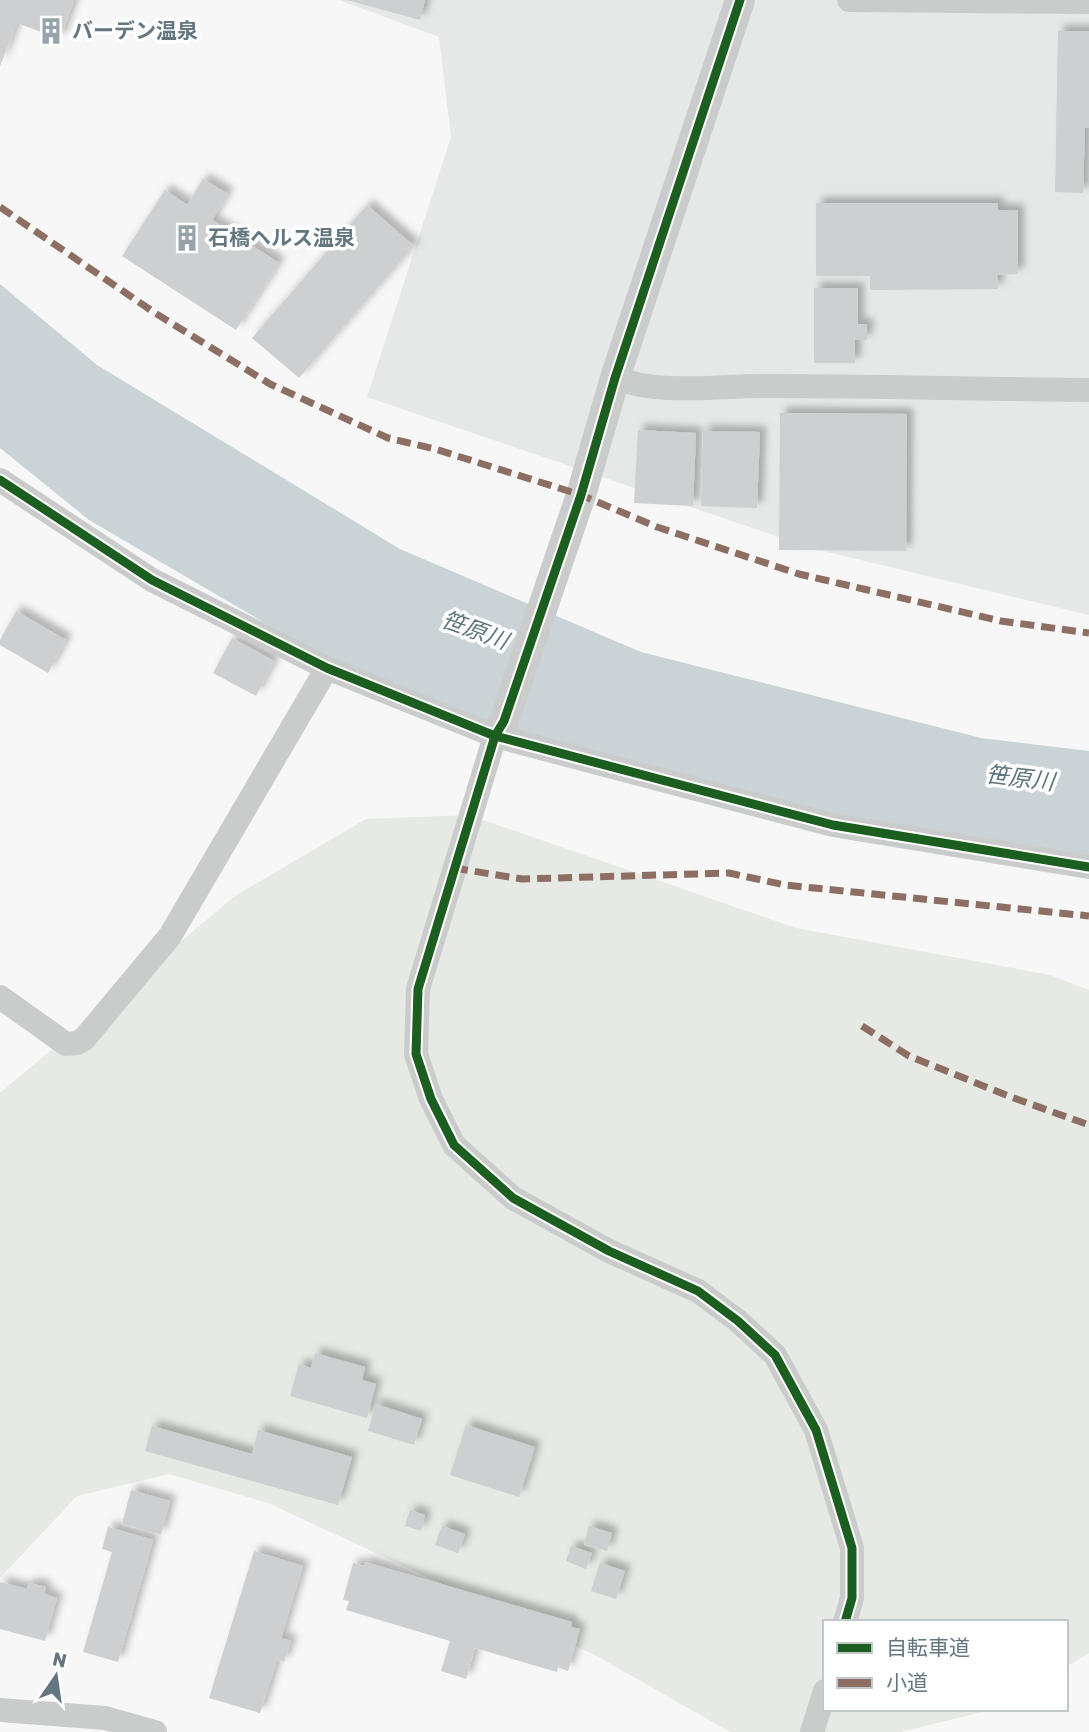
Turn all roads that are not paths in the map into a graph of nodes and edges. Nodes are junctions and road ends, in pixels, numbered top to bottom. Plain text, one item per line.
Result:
1 (740, 0) edge
2 (849, 0) edge
3 (1089, 2) edge
4 (615, 378) junction
5 (1089, 390) edge
6 (0, 480) edge
7 (327, 668) junction
8 (499, 728) junction
9 (1089, 867) edge
10 (0, 997) edge
11 (846, 1620) edge
12 (823, 1697) edge
13 (0, 1710) edge
14 (56, 1723) edge
15 (155, 1732) edge
16 (812, 1732) edge

1 - 4 street
2 - 3 street
4 - 5 street
4 - 8 street
6 - 7 street
7 - 8 street
7 - 10 street
8 - 9 street
8 - 11 street
12 - 16 street
13 - 14 street
14 - 15 street

